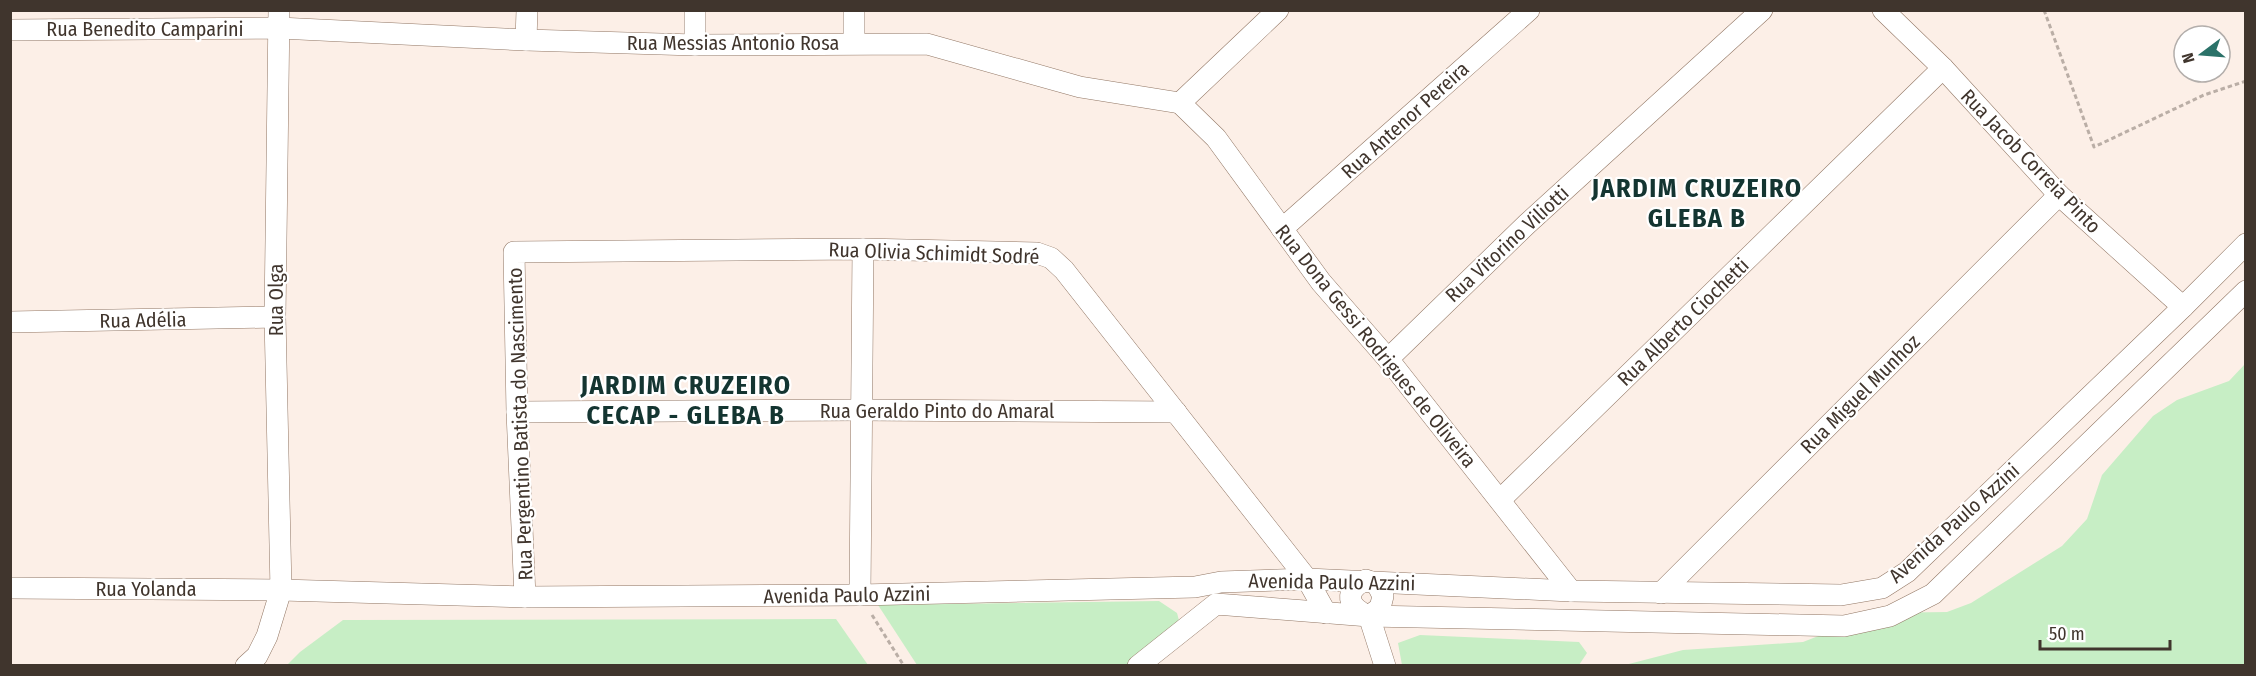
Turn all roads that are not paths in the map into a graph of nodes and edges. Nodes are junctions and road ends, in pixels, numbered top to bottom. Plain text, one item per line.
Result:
1 (527, 10) edge
2 (695, 10) edge
3 (854, 10) edge
4 (1278, 10) edge
5 (1528, 10) edge
6 (1762, 10) edge
7 (1883, 10) edge
8 (279, 19) edge
9 (10, 30) edge
10 (526, 40) junction
11 (854, 43) junction
12 (695, 45) junction
13 (1943, 68) junction
14 (1180, 103) junction
15 (2059, 195) junction
16 (1282, 229) junction
17 (2246, 243) edge
18 (863, 249) junction
19 (514, 252) joint
20 (2246, 291) edge
21 (2183, 308) junction
22 (275, 317) junction
23 (10, 322) edge
24 (1388, 359) junction
25 (860, 410) junction
26 (517, 412) junction
27 (1176, 412) junction
28 (1500, 500) junction
29 (1307, 579) junction
30 (1366, 580) junction
31 (1221, 582) junction
32 (1195, 587) junction
33 (10, 588) edge
34 (281, 590) junction
35 (1570, 591) junction
36 (1661, 593) junction
37 (860, 595) junction
38 (525, 597) junction
39 (1216, 604) junction
40 (1326, 613) junction
41 (1369, 616) junction
42 (246, 666) edge
43 (1138, 666) edge
44 (1385, 666) edge

1 - 10 street
2 - 12 street
3 - 11 street
4 - 14 street
5 - 16 street, Rua Antenor Pereira
6 - 24 street, Rua Vitorino Viliotti
7 - 13 street, Rua Jacob Correia Pinto
8 - 9 street, Rua Benedito Camparini
8 - 10 street, Rua Messias Antonio Rosa
8 - 22 street, Rua Olga
10 - 12 street, Rua Messias Antonio Rosa
11 - 12 street, Rua Messias Antonio Rosa
11 - 14 street, Rua Messias Antonio Rosa
13 - 15 street, Rua Jacob Correia Pinto
13 - 28 street, Rua Alberto Ciochetti
14 - 16 street, Rua Dona Gessi Rodrigues de Oliveira
15 - 21 street, Rua Jacob Correia Pinto
15 - 36 street, Rua Miguel Munhoz
16 - 24 street, Rua Dona Gessi Rodrigues de Oliveira
17 - 21 street, Avenida Paulo Azzini
18 - 19 street, Rua Olivia Schimidt Sodré
18 - 25 street
18 - 27 street, Rua Olivia Schimidt Sodré
19 - 26 street, Rua Pergentino Batista do Nascimento
20 - 41 street, Avenida Paulo Azzini
21 - 36 street, Avenida Paulo Azzini
22 - 23 street, Rua Adélia
22 - 34 street, Rua Olga
24 - 28 street, Rua Dona Gessi Rodrigues de Oliveira
25 - 26 street, Rua Geraldo Pinto do Amaral
25 - 27 street, Rua Geraldo Pinto do Amaral
25 - 37 street
26 - 38 street, Rua Pergentino Batista do Nascimento
27 - 29 street, Rua Olivia Schimidt Sodré
28 - 35 street, Rua Dona Gessi Rodrigues de Oliveira
29 - 30 street, Avenida Paulo Azzini
29 - 31 street, Avenida Paulo Azzini
29 - 40 street, Rua Olivia Schimidt Sodré
30 - 35 street, Avenida Paulo Azzini
30 - 41 street
31 - 32 street, Avenida Paulo Azzini
31 - 39 street
32 - 37 street, Avenida Paulo Azzini
32 - 39 street
33 - 34 street, Rua Yolanda
34 - 38 street, Avenida Paulo Azzini
34 - 42 street, Rua Olga
35 - 36 street, Avenida Paulo Azzini
37 - 38 street, Avenida Paulo Azzini
39 - 40 street, Avenida Paulo Azzini
39 - 43 street
40 - 41 street, Avenida Paulo Azzini
41 - 44 street

